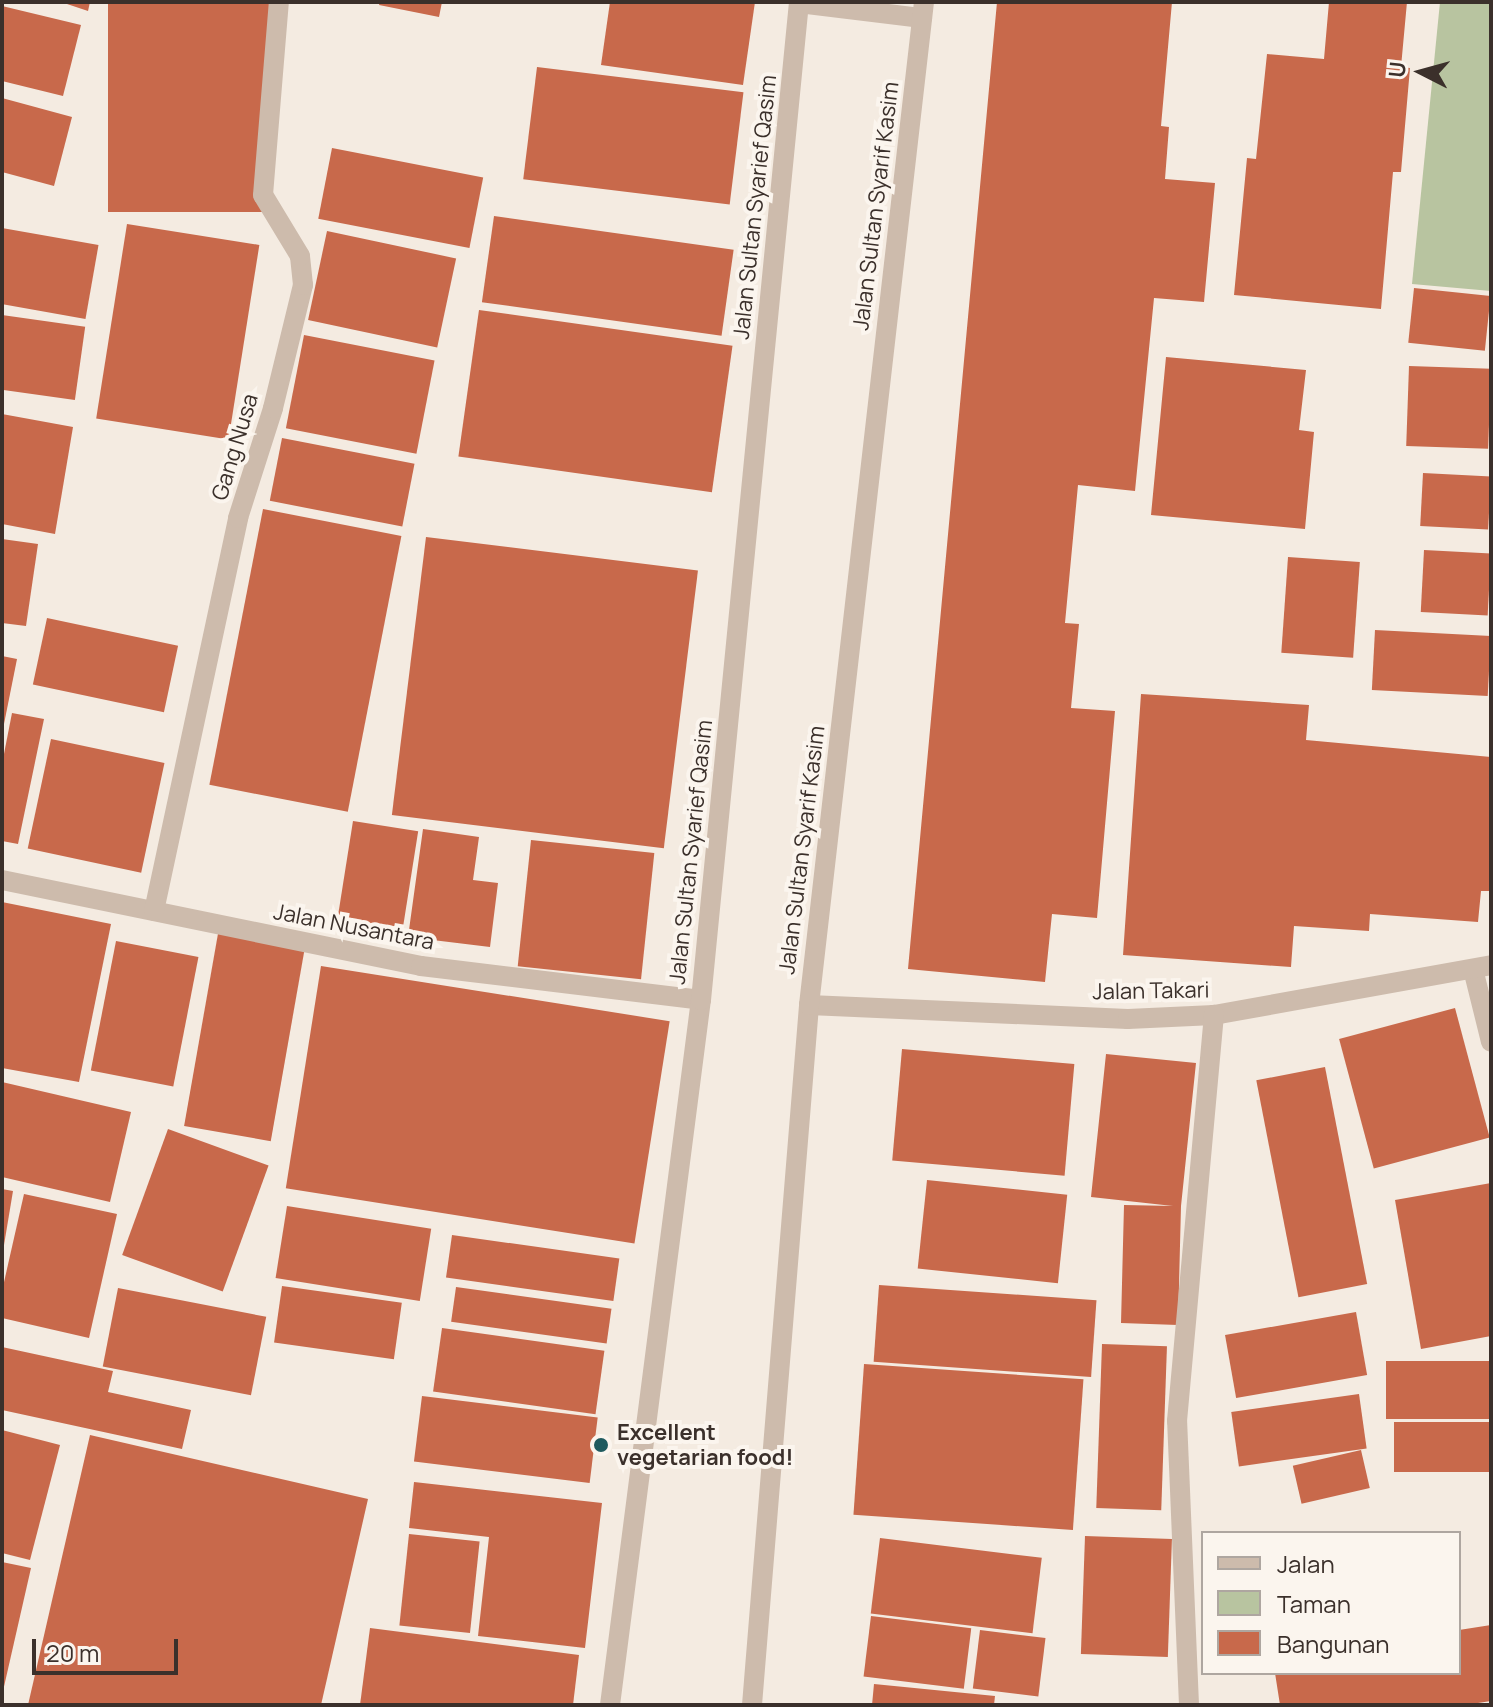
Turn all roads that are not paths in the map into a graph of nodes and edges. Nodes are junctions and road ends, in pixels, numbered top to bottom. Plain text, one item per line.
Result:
1 (279, 2) edge
2 (799, 3) edge
3 (923, 10) edge
4 (2, 880) edge
5 (154, 911) junction
6 (1482, 967) edge
7 (701, 1000) junction
8 (809, 1005) junction
9 (1214, 1015) junction
10 (1491, 1042) edge
11 (610, 1705) edge
12 (752, 1705) edge
13 (1189, 1705) edge

1 - 5 street, Gang Nusa
2 - 3 street
2 - 7 street, Jalan Sultan Syarief Qasim
3 - 8 street, Jalan Sultan Syarif Kasim
4 - 5 street, Jalan Nusantara
5 - 7 street, Jalan Nusantara
6 - 9 street, Jalan Takari
6 - 10 street
7 - 11 street, Jalan Sultan Syarief Qasim
8 - 9 street, Jalan Takari
8 - 12 street, Jalan Sultan Syarif Kasim
9 - 13 street

